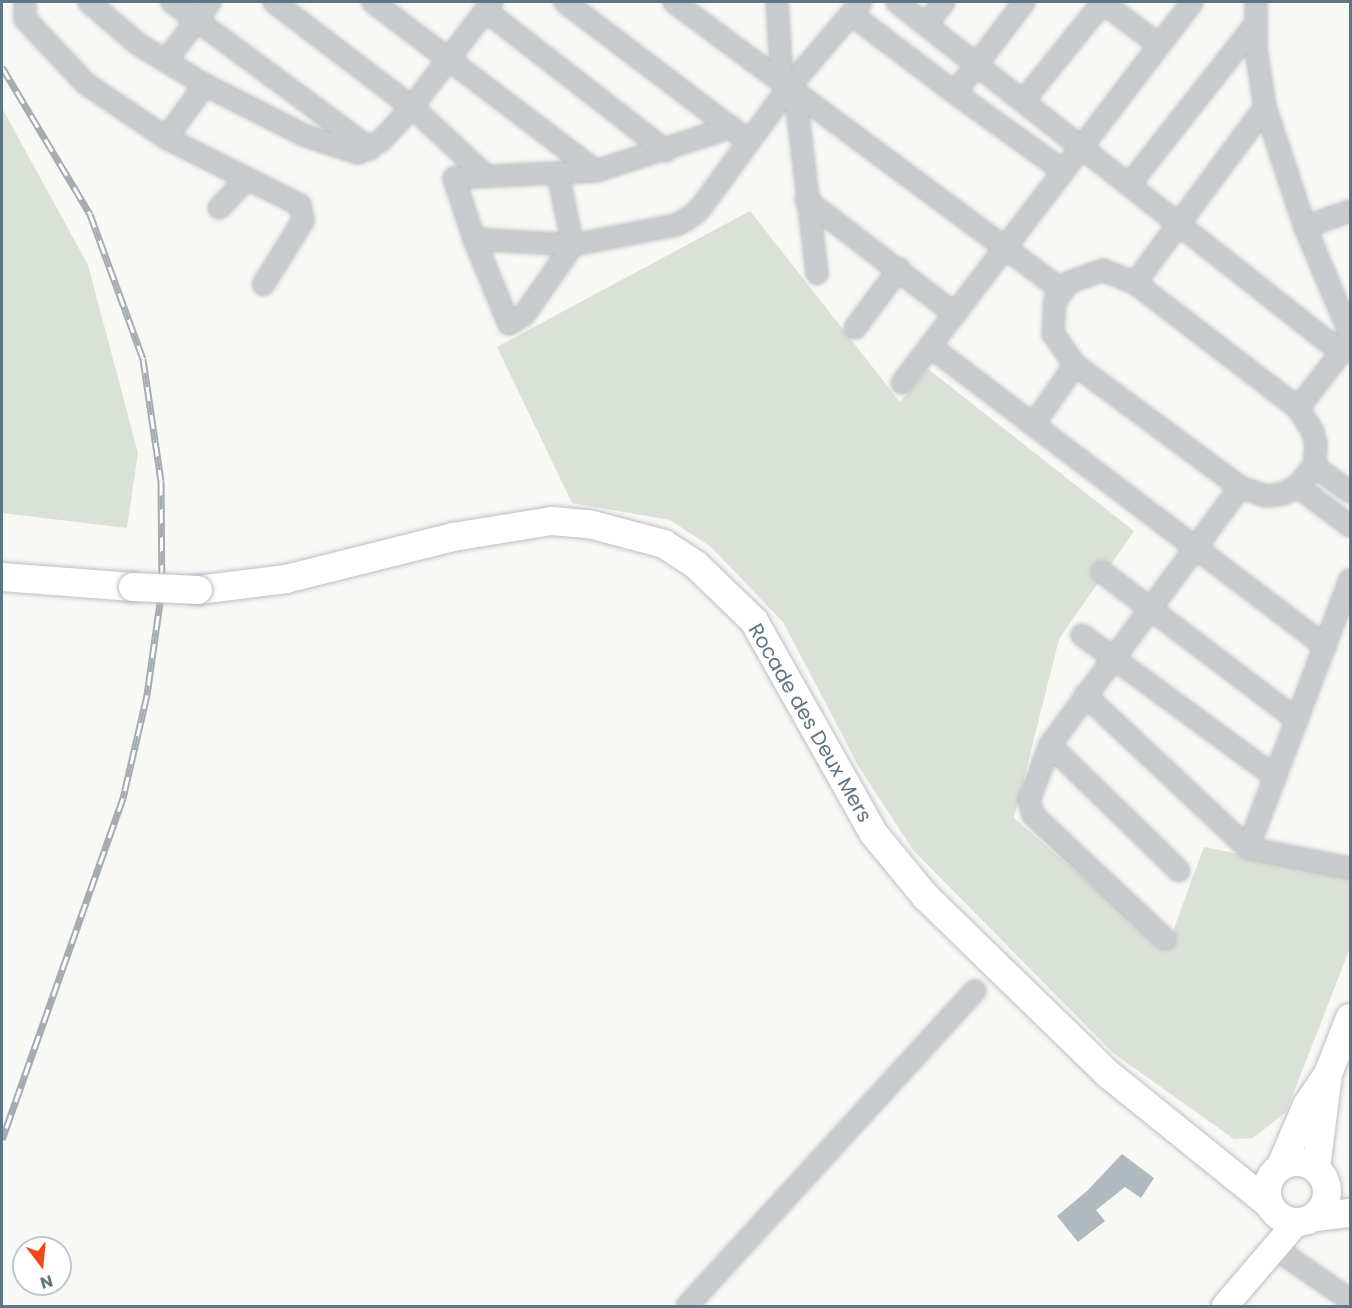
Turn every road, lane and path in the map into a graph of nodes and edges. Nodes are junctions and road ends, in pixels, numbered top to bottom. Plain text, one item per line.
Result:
1 (25, 2) edge
2 (89, 2) edge
3 (172, 2) edge
4 (210, 2) edge
5 (274, 2) edge
6 (565, 2) edge
7 (674, 2) edge
8 (777, 2) edge
9 (897, 2) edge
10 (944, 2) edge
11 (1024, 2) edge
12 (1102, 2) edge
13 (1192, 2) edge
14 (1256, 2) edge
15 (381, 4) edge
16 (489, 6) edge
17 (856, 8) edge
18 (195, 20) junction
19 (926, 25) junction
20 (1254, 26) junction
21 (1159, 45) junction
22 (450, 60) junction
23 (166, 61) junction
24 (978, 63) junction
25 (205, 85) junction
26 (789, 87) junction
27 (955, 93) junction
28 (1024, 100) junction
29 (412, 107) junction
30 (1265, 107) junction
31 (732, 127) junction
32 (166, 138) junction
33 (748, 144) junction
34 (1081, 147) junction
35 (371, 148) junction
36 (666, 151) junction
37 (1062, 170) junction
38 (596, 171) junction
39 (558, 175) junction
40 (486, 176) junction
41 (247, 179) junction
42 (1129, 185) junction
43 (806, 200) junction
44 (219, 208) dead end
45 (1350, 211) edge
46 (1177, 222) junction
47 (1305, 227) junction
48 (474, 240) junction
49 (573, 245) junction
50 (1003, 247) junction
51 (899, 269) junction
52 (817, 274) dead end
53 (1135, 283) junction
54 (263, 285) dead end
55 (1062, 290) junction
56 (955, 314) junction
57 (855, 328) dead end
58 (1348, 345) edge
59 (931, 346) junction
60 (1075, 365) junction
61 (902, 383) dead end
62 (1298, 408) junction
63 (1033, 425) junction
64 (1314, 466) junction
65 (1298, 486) junction
66 (1240, 487) junction
67 (1350, 492) edge
68 (1350, 526) edge
69 (1195, 547) junction
70 (1102, 572) dead end
71 (2, 577) edge
72 (1350, 580) edge
73 (1150, 608) junction
74 (1082, 635) dead end
75 (1325, 646) junction
76 (1114, 658) junction
77 (1085, 695) junction
78 (1297, 720) junction
79 (1050, 746) junction
80 (1275, 777) junction
81 (1248, 848) junction
82 (1350, 868) edge
83 (1179, 871) dead end
84 (1165, 939) dead end
85 (975, 991) dead end
86 (1350, 1018) edge
87 (1328, 1074) junction
88 (1320, 1172) junction
89 (1350, 1184) edge
90 (1285, 1201) junction
91 (1350, 1214) edge
92 (1268, 1258) junction
93 (1350, 1300) edge
94 (687, 1306) edge
95 (1225, 1306) edge

1 - 32 street
2 - 23 street
3 - 18 street
4 - 18 street
5 - 29 street
6 - 31 street
7 - 26 street
8 - 26 street
9 - 19 street
10 - 19 street
11 - 24 street
12 - 21 street
12 - 28 street
13 - 21 street
14 - 20 street
15 - 22 street
16 - 22 street
16 - 36 street
17 - 26 street
17 - 27 street
18 - 23 street
18 - 35 street
19 - 24 street
20 - 30 street
20 - 42 street
21 - 34 street
22 - 29 street
22 - 38 street
23 - 25 street
24 - 27 street
24 - 28 street
25 - 32 street
25 - 35 street
26 - 33 street
26 - 43 street
26 - 50 street
27 - 37 street
28 - 34 street
29 - 35 street
29 - 40 street
30 - 46 street
30 - 47 street
31 - 33 street
31 - 36 street
32 - 41 street
33 - 49 street
34 - 37 street
34 - 42 street
36 - 38 street
37 - 50 street
38 - 39 street
39 - 40 street
39 - 49 street
40 - 48 street
41 - 44 street
41 - 54 street
42 - 46 street
43 - 51 street
43 - 52 street
45 - 47 street
46 - 53 street
46 - 58 street
47 - 58 street
48 - 49 street
48 - 49 street
50 - 55 street
50 - 56 street
51 - 56 street
51 - 57 street
53 - 55 street
53 - 62 street
55 - 60 street
56 - 59 street
58 - 62 street
59 - 61 street
59 - 63 street
60 - 63 street
60 - 66 street
62 - 64 street
63 - 69 street
64 - 65 street
64 - 67 street
65 - 66 street
65 - 68 street
66 - 69 street
69 - 73 street
69 - 75 street
70 - 73 street
71 - 90 highway, Rocade des Deux Mers, bridge
72 - 75 street
73 - 76 street
73 - 78 street
74 - 76 street
75 - 78 street
76 - 77 street
76 - 80 street
77 - 79 street
77 - 81 street
78 - 80 street
79 - 83 street
79 - 84 street
80 - 81 street
81 - 82 street
85 - 94 street
86 - 87 highway
87 - 88 highway
87 - 90 highway
88 - 89 highway
88 - 90 highway
88 - 90 highway
90 - 91 highway, Rocade des Deux Mers
90 - 92 main road
92 - 93 street
92 - 95 main road

